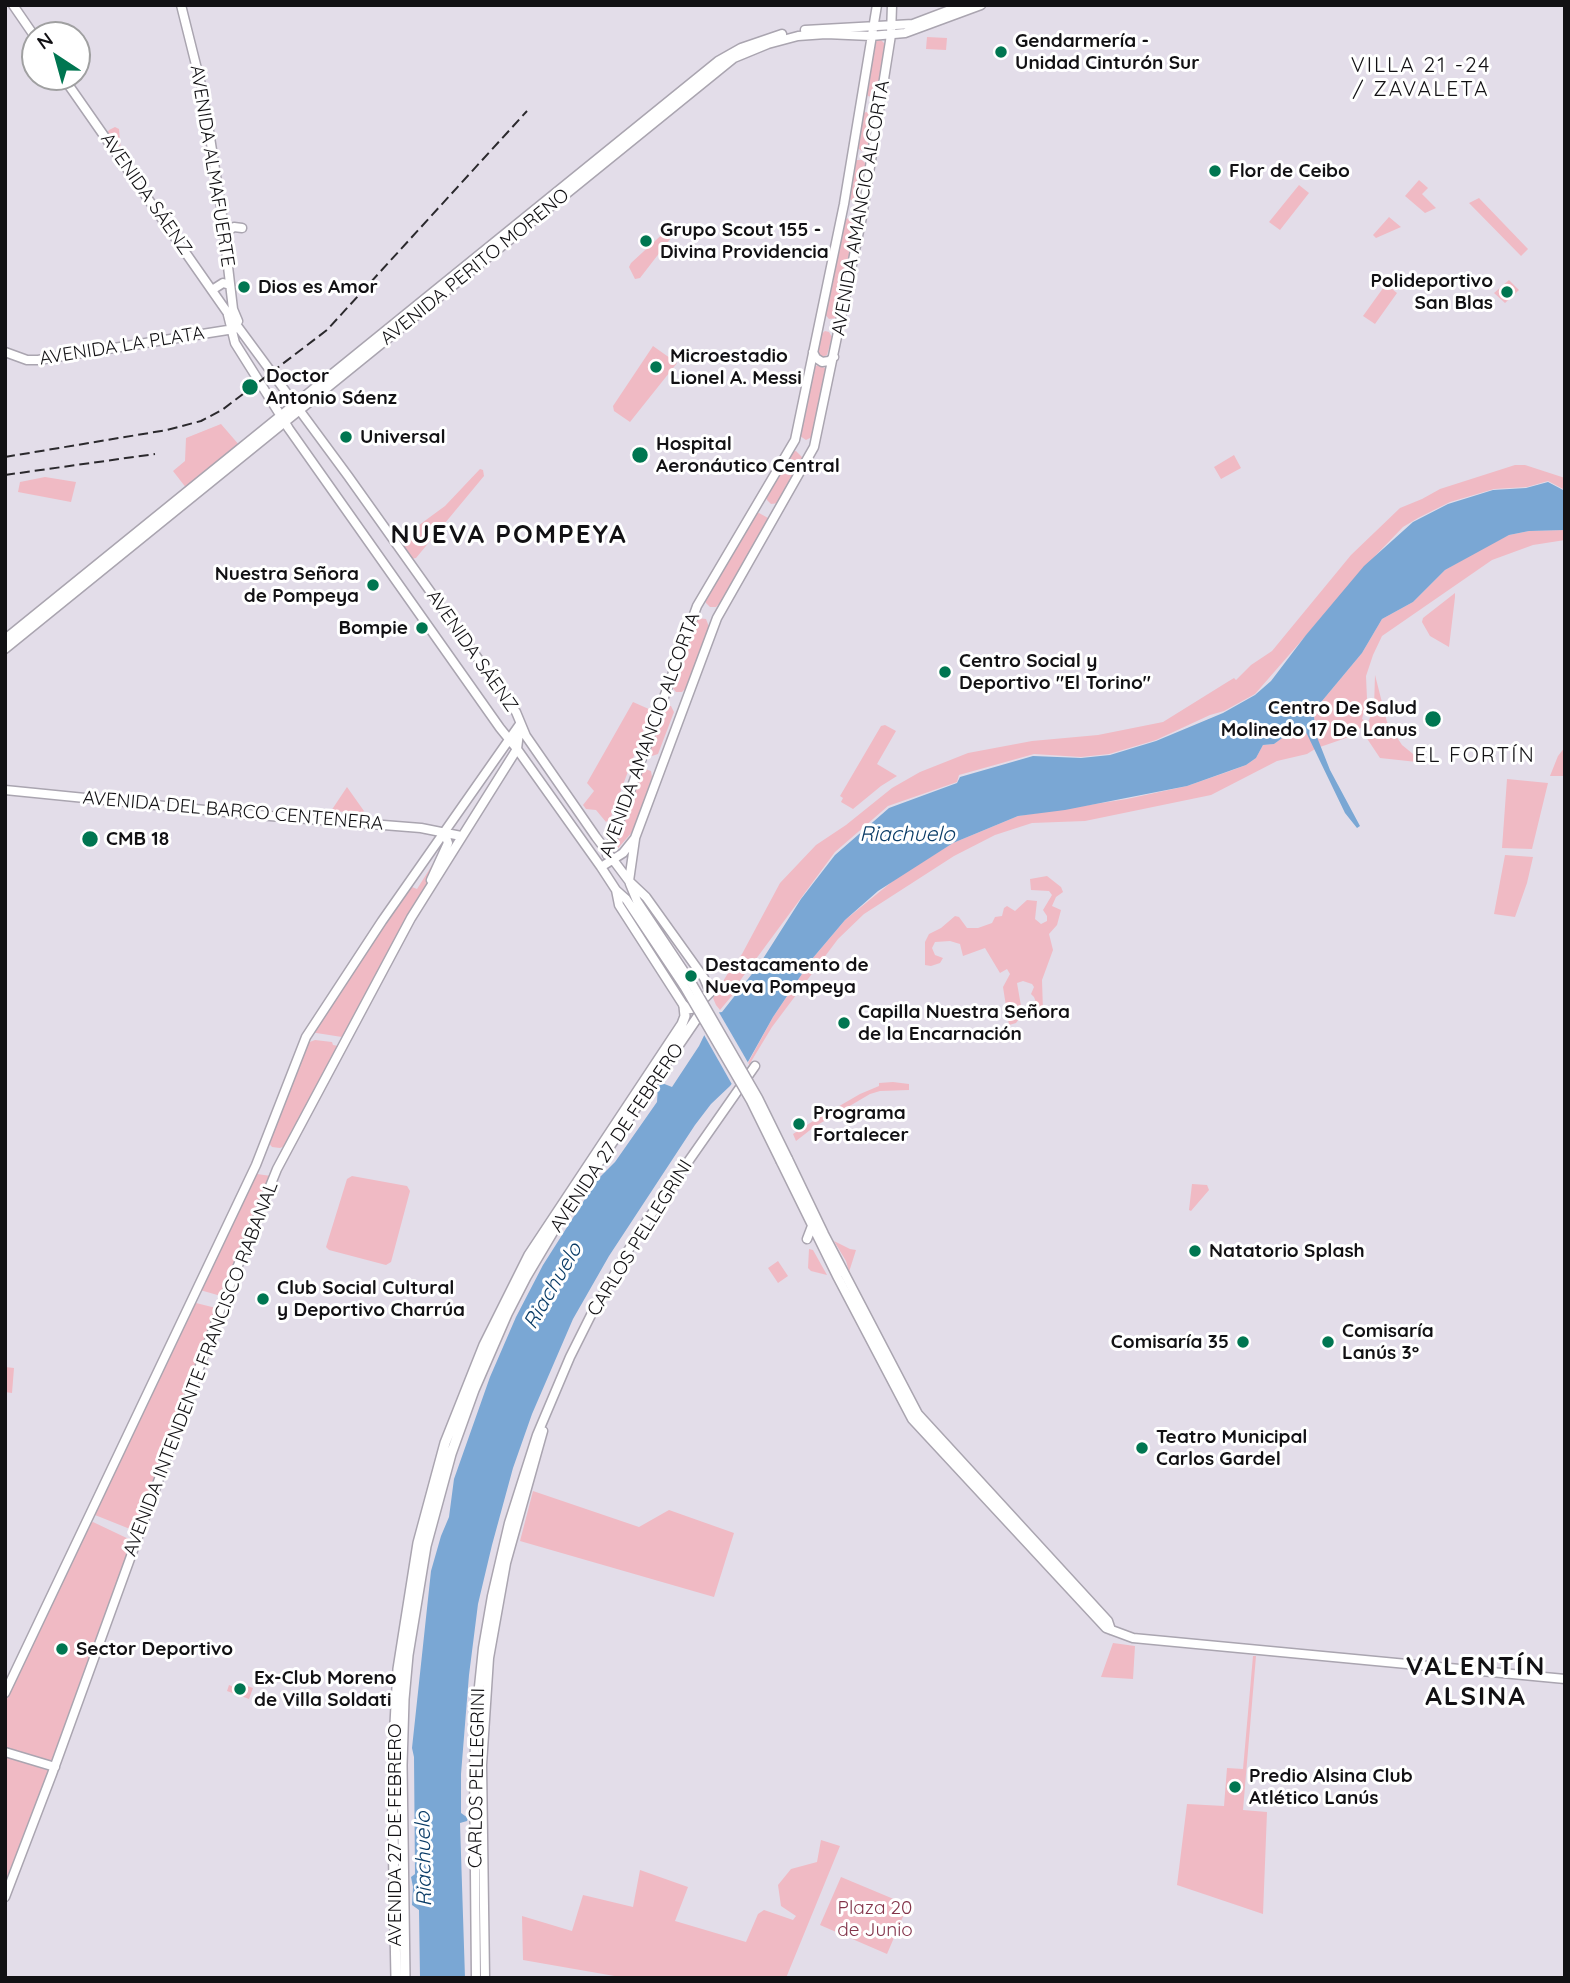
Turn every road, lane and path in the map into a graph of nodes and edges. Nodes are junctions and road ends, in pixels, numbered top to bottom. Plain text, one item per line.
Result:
1 (13, 5) edge
2 (181, 5) edge
3 (963, 5) edge
4 (981, 5) edge
5 (892, 6) edge
6 (876, 8) edge
7 (24, 21) edge
8 (891, 31) junction
9 (872, 32) junction
10 (73, 91) edge
11 (242, 228) dead end
12 (225, 233) junction
13 (230, 285) junction
14 (212, 290) junction
15 (228, 312) junction
16 (240, 327) junction
17 (231, 330) junction
18 (213, 333) junction
19 (235, 343) junction
20 (5, 352) edge
21 (813, 352) junction
22 (834, 357) junction
23 (297, 407) junction
24 (283, 418) junction
25 (5, 639) edge
26 (5, 649) edge
27 (520, 724) junction
28 (509, 738) junction
29 (517, 749) junction
30 (5, 790) edge
31 (443, 832) junction
32 (461, 836) junction
33 (635, 838) junction
34 (607, 853) junction
35 (613, 861) junction
36 (601, 867) junction
37 (629, 881) junction
38 (430, 887) junction
39 (616, 890) junction
40 (688, 984) junction
41 (710, 992) junction
42 (684, 1006) junction
43 (755, 1066) dead end
44 (785, 1161) junction
45 (811, 1226) junction
46 (807, 1239) dead end
47 (544, 1420) junction
48 (104, 1484) junction
49 (92, 1519) dead end
50 (422, 1545) junction
51 (1111, 1630) junction
52 (407, 1636) junction
53 (1565, 1679) edge
54 (5, 1693) edge
55 (5, 1752) edge
56 (55, 1767) junction
57 (398, 1858) junction
58 (5, 1897) edge
59 (396, 1978) edge
60 (405, 1978) edge
61 (476, 1978) edge
62 (485, 1978) edge

1 - 7 main road
2 - 12 main road, AVENIDA ALMAFUERTE
3 - 8 main road
4 - 8 main road
5 - 6 main road
5 - 8 main road, AVENIDA AMANCIO ALCORTA
6 - 9 main road, AVENIDA AMANCIO ALCORTA
8 - 9 main road, AVENIDA PERITO MORENO
8 - 22 main road, AVENIDA AMANCIO ALCORTA
9 - 21 main road, AVENIDA AMANCIO ALCORTA
9 - 23 main road, AVENIDA PERITO MORENO
10 - 14 main road, AVENIDA SÁENZ
11 - 12 main road
12 - 13 main road, AVENIDA ALMAFUERTE
13 - 14 main road
13 - 16 main road, AVENIDA ALMAFUERTE
14 - 15 main road, AVENIDA SÁENZ
15 - 16 main road, AVENIDA SÁENZ
15 - 17 main road, AVENIDA SÁENZ
15 - 18 main road
16 - 17 main road, AVENIDA LA PLATA
16 - 23 main road, AVENIDA SÁENZ
17 - 18 main road, AVENIDA LA PLATA
17 - 19 main road, AVENIDA SÁENZ
18 - 19 main road
18 - 20 main road, AVENIDA LA PLATA
19 - 24 main road, AVENIDA SÁENZ
21 - 22 main road
21 - 34 main road, AVENIDA AMANCIO ALCORTA
22 - 33 main road, AVENIDA AMANCIO ALCORTA
23 - 24 main road, AVENIDA PERITO MORENO
23 - 27 main road, AVENIDA SÁENZ
24 - 25 main road, AVENIDA PERITO MORENO
24 - 26 main road, AVENIDA PERITO MORENO
24 - 28 main road, AVENIDA SÁENZ
27 - 28 main road, AVENIDA INTENDENTE FRANCISCO RABANAL
27 - 29 main road, AVENIDA INTENDENTE FRANCISCO RABANAL
27 - 34 main road, AVENIDA SÁENZ
28 - 29 main road, AVENIDA SÁENZ
28 - 31 main road, AVENIDA INTENDENTE FRANCISCO RABANAL
29 - 32 main road, AVENIDA INTENDENTE FRANCISCO RABANAL
29 - 36 main road, AVENIDA SÁENZ
30 - 31 main road, AVENIDA DEL BARCO CENTENERA
31 - 32 main road, AVENIDA DEL BARCO CENTENERA
31 - 38 main road
31 - 48 main road, AVENIDA INTENDENTE FRANCISCO RABANAL
32 - 38 main road, AVENIDA INTENDENTE FRANCISCO RABANAL
33 - 35 main road, AVENIDA AMANCIO ALCORTA
33 - 37 main road
34 - 35 main road, AVENIDA SÁENZ
34 - 36 main road, AVENIDA AMANCIO ALCORTA
35 - 36 main road, AVENIDA AMANCIO ALCORTA
35 - 37 main road, AVENIDA SÁENZ
36 - 39 main road, AVENIDA SÁENZ
37 - 40 main road
37 - 41 main road, AVENIDA SÁENZ
38 - 56 main road, AVENIDA INTENDENTE FRANCISCO RABANAL
39 - 40 main road
39 - 42 main road, AVENIDA SÁENZ
40 - 44 main road, bridge
41 - 42 main road
41 - 50 main road, AVENIDA 27 DE FEBRERO
42 - 50 main road, AVENIDA 27 DE FEBRERO
43 - 47 main road, CARLOS PELLEGRINI
44 - 45 main road
44 - 51 main road
45 - 46 main road
45 - 51 main road
47 - 61 main road, CARLOS PELLEGRINI
47 - 62 main road, CARLOS PELLEGRINI
48 - 49 main road
48 - 54 main road, AVENIDA INTENDENTE FRANCISCO RABANAL
50 - 52 main road, AVENIDA 27 DE FEBRERO
51 - 53 main road
52 - 57 main road, AVENIDA 27 DE FEBRERO
52 - 57 main road, AVENIDA 27 DE FEBRERO
55 - 56 main road
56 - 58 main road, AVENIDA INTENDENTE FRANCISCO RABANAL
57 - 59 main road, AVENIDA 27 DE FEBRERO
57 - 60 main road, AVENIDA 27 DE FEBRERO

